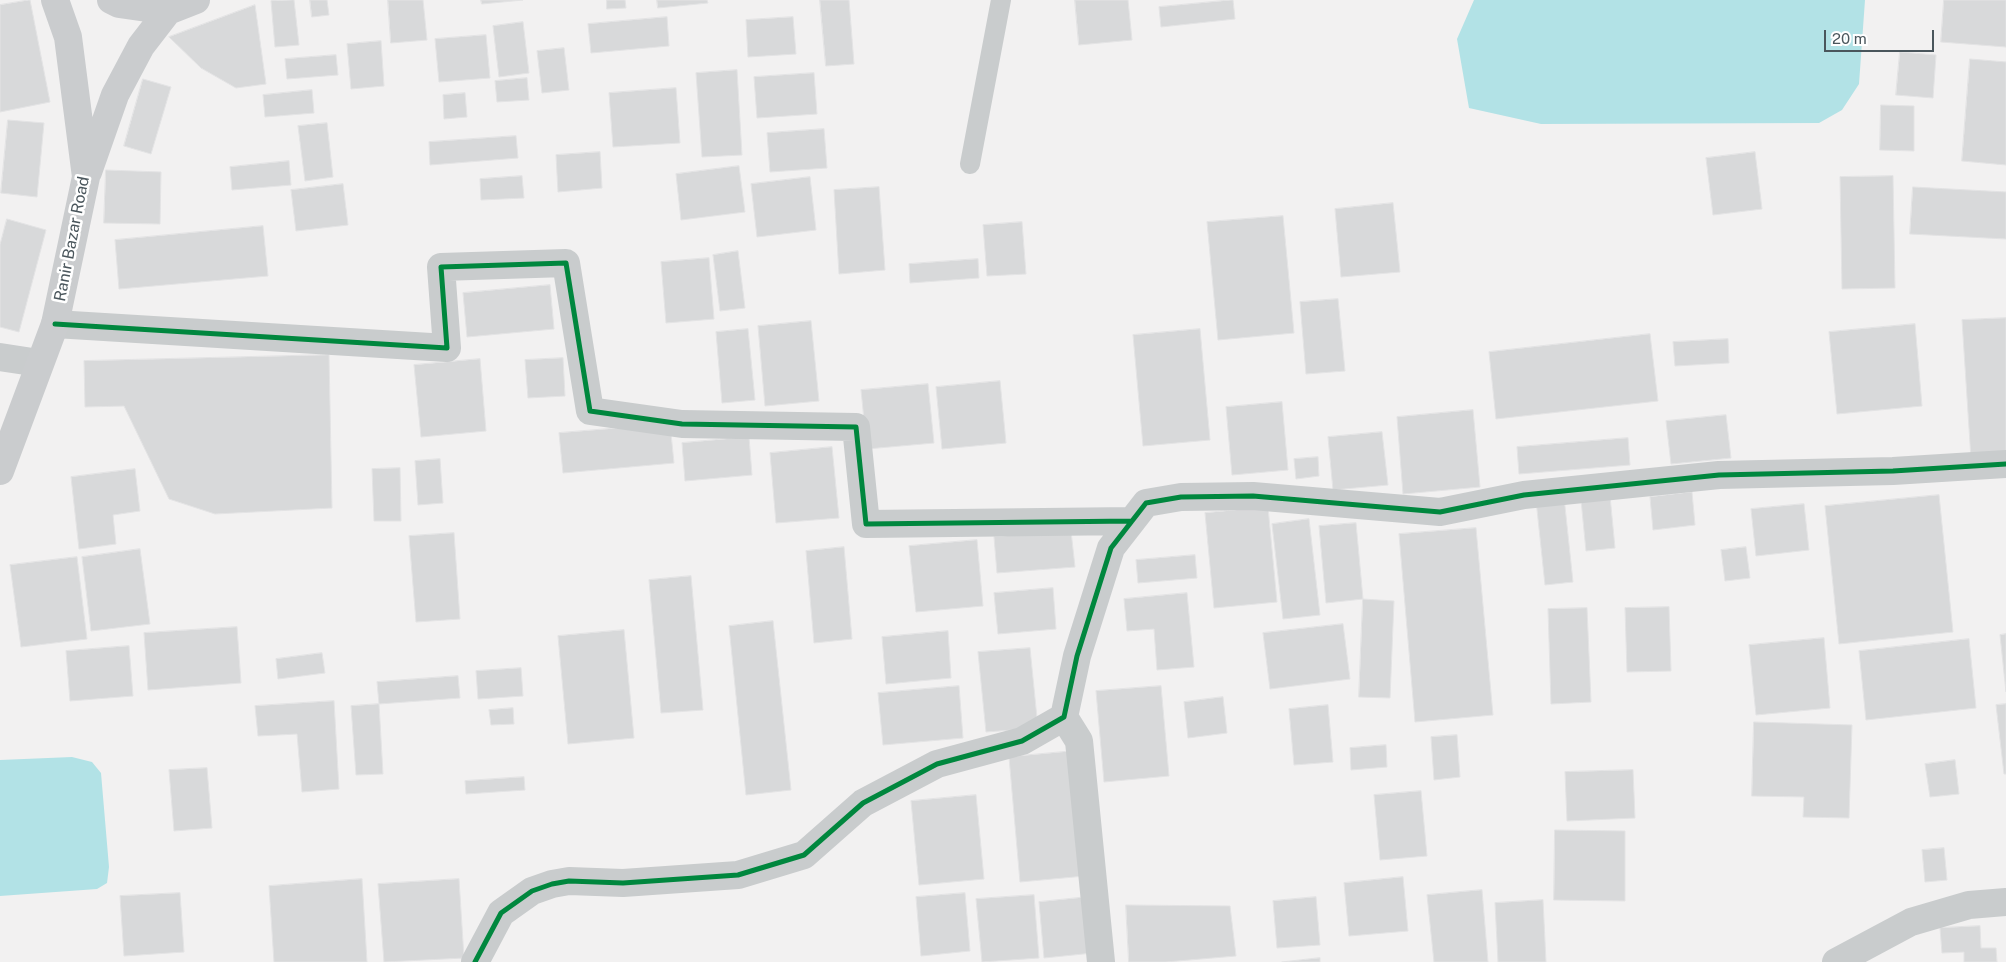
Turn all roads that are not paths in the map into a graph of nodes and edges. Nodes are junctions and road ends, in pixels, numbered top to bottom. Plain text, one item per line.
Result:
1 (55, 0) edge
2 (111, 0) edge
3 (196, 0) edge
4 (1001, 0) edge
5 (168, 11) junction
6 (970, 164) dead end
7 (86, 177) junction
8 (55, 324) junction
9 (0, 357) edge
10 (39, 363) junction
11 (2006, 464) edge
12 (0, 471) edge
13 (1132, 521) junction
14 (1064, 718) junction
15 (2006, 902) edge
16 (475, 962) edge
17 (1101, 962) edge
18 (1836, 962) edge

1 - 7 main road, Ranir Bazar Road
2 - 5 main road
3 - 5 main road
4 - 6 lane
5 - 7 main road
7 - 8 main road, Ranir Bazar Road
8 - 10 main road, Ranir Bazar Road
8 - 13 street
9 - 10 street
10 - 12 main road, Ranir Bazar Road
11 - 13 street
13 - 14 street
14 - 16 street
14 - 17 street
15 - 18 street

